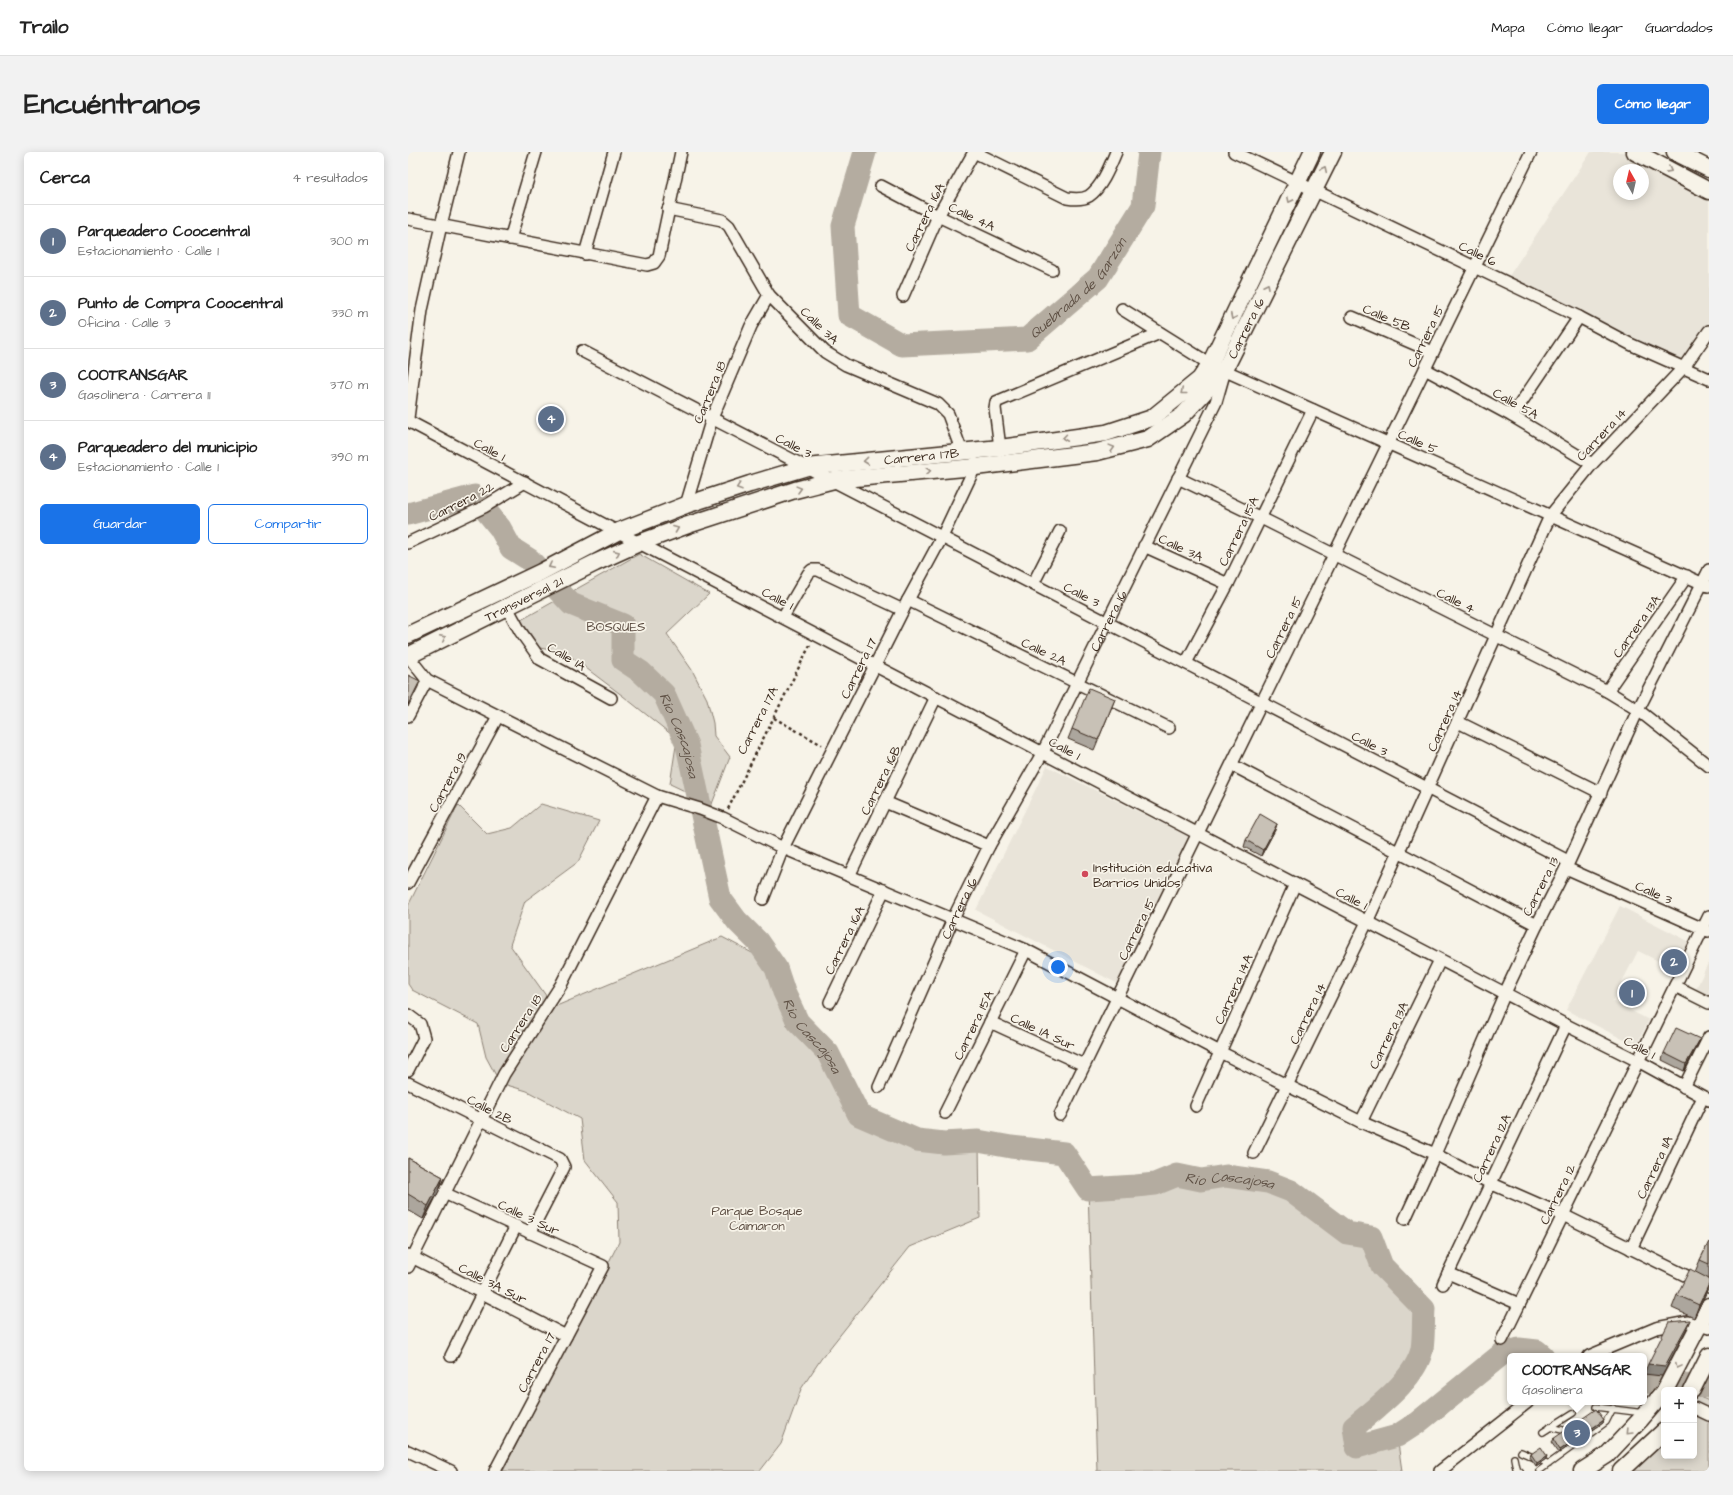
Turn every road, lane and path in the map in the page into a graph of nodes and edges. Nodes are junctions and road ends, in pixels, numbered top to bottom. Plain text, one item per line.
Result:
1 (460, 152) edge
2 (536, 152) edge
3 (614, 152) edge
4 (681, 152) edge
5 (974, 152) edge
6 (1116, 152) edge
7 (1234, 152) edge
8 (1312, 152) edge
9 (1333, 152) edge
10 (1531, 152) edge
11 (1635, 152) edge
12 (1675, 152) edge
13 (1709, 169) edge
14 (1298, 182) junction
15 (881, 186) dead end
16 (1314, 190) junction
17 (1709, 191) edge
18 (668, 209) junction
19 (938, 216) junction
20 (408, 219) edge
21 (441, 225) junction
22 (510, 239) junction
23 (585, 254) junction
24 (1475, 267) junction
25 (1052, 270) dead end
26 (769, 295) junction
27 (903, 296) dead end
28 (1122, 309) dead end
29 (1352, 317) dead end
30 (1579, 317) junction
31 (1709, 331) edge
32 (1160, 332) junction
33 (582, 351) dead end
34 (1433, 352) junction
35 (1684, 367) junction
36 (1217, 368) junction
37 (1425, 369) junction
38 (1709, 379) edge
39 (1313, 410) junction
40 (1512, 416) junction
41 (408, 418) edge
42 (712, 418) junction
43 (408, 421) edge
44 (1388, 444) junction
45 (1000, 448) junction
46 (967, 451) junction
47 (1592, 464) junction
48 (807, 467) junction
49 (975, 467) junction
50 (1178, 478) junction
51 (834, 480) junction
52 (525, 482) junction
53 (686, 505) junction
54 (1550, 516) junction
55 (1261, 518) junction
56 (1060, 531) dead end
57 (619, 532) junction
58 (942, 537) junction
59 (408, 543) edge
60 (639, 543) junction
61 (1144, 546) junction
62 (1334, 555) junction
63 (1709, 570) edge
64 (1687, 576) junction
65 (1033, 584) junction
66 (1228, 584) junction
67 (1706, 584) edge
68 (905, 605) junction
69 (509, 606) junction
70 (783, 617) junction
71 (1106, 622) junction
72 (816, 634) junction
73 (408, 635) edge
74 (1497, 636) junction
75 (408, 656) edge
76 (1186, 663) junction
77 (875, 665) junction
78 (427, 680) junction
79 (1078, 682) junction
80 (1607, 691) junction
81 (936, 696) junction
82 (611, 698) dead end
83 (1262, 703) junction
84 (1638, 710) junction
85 (408, 716) edge
86 (498, 716) junction
87 (774, 718) junction
88 (1458, 722) junction
89 (1169, 728) dead end
90 (833, 751) junction
91 (1042, 752) junction
92 (1232, 765) junction
93 (1709, 766) edge
94 (1428, 789) junction
95 (1601, 793) junction
96 (657, 796) junction
97 (885, 802) junction
98 (723, 818) junction
99 (1198, 833) junction
100 (989, 846) junction
101 (783, 848) junction
102 (1399, 853) junction
103 (1567, 865) junction
104 (849, 876) junction
105 (408, 883) edge
106 (1295, 884) junction
107 (884, 890) junction
108 (763, 899) dead end
109 (1709, 916) edge
110 (953, 919) junction
111 (1367, 922) junction
112 (1537, 924) junction
113 (1706, 930) edge
114 (1026, 950) junction
115 (1440, 960) junction
116 (1675, 986) junction
117 (1504, 993) junction
118 (1118, 998) junction
119 (830, 1002) dead end
120 (1709, 1003) edge
121 (408, 1015) edge
122 (990, 1022) junction
123 (1566, 1025) junction
124 (1709, 1037) edge
125 (1220, 1052) junction
126 (1638, 1061) junction
127 (1084, 1065) junction
128 (408, 1070) edge
129 (408, 1083) edge
130 (1288, 1085) junction
131 (879, 1087) dead end
132 (1684, 1087) junction
133 (1706, 1098) edge
134 (1196, 1106) dead end
135 (945, 1113) dead end
136 (1060, 1115) dead end
137 (480, 1119) junction
138 (1361, 1122) junction
139 (1254, 1153) dead end
140 (1435, 1154) junction
141 (1490, 1183) junction
142 (444, 1193) junction
143 (1562, 1215) junction
144 (1405, 1219) dead end
145 (516, 1226) junction
146 (530, 1233) junction
147 (1631, 1249) junction
148 (410, 1260) edge
149 (603, 1266) joint
150 (1448, 1273) junction
151 (1442, 1284) dead end
152 (1709, 1287) edge
153 (482, 1293) junction
154 (1519, 1304) junction
155 (1709, 1306) edge
156 (1704, 1327) edge
157 (566, 1336) junction
158 (1502, 1340) dead end
159 (1594, 1353) edge
160 (451, 1356) dead end
161 (1709, 1356) edge
162 (1667, 1387) edge
163 (1694, 1387) edge
164 (1661, 1396) edge
165 (1524, 1405) edge
166 (1596, 1407) dead end
167 (1613, 1408) junction
168 (1697, 1409) edge
169 (1573, 1413) dead end
170 (1646, 1413) junction
171 (1709, 1415) edge
172 (1550, 1427) junction
173 (1543, 1432) dead end
174 (1661, 1434) edge
175 (1587, 1436) junction
176 (408, 1451) edge
177 (1521, 1452) dead end
178 (1514, 1458) dead end
179 (1549, 1464) junction
180 (451, 1471) edge
181 (495, 1471) edge
182 (1440, 1471) edge
183 (1520, 1471) edge
184 (1539, 1471) edge
185 (1582, 1471) edge
186 (1621, 1471) edge

1 - 21 street
2 - 22 street
3 - 23 street
4 - 18 street
5 - 6 street
5 - 19 street, Carrera 16A
7 - 14 street, Calle 6
8 - 14 street, Carrera 16
16 -> 9 street, Carrera 16
10 - 24 street, Carrera 15
11 -> 17 street
12 - 13 street
14 - 16 street, Calle 6
14 -> 36 street, Carrera 16
15 - 19 street, Calle 4A
16 - 24 street, Calle 6
36 -> 16 street, Carrera 16
18 - 23 street
18 - 26 street, Calle 3A
19 - 25 street, Calle 4A
19 - 27 street, Carrera 16A
20 - 21 street
21 - 22 street
21 - 41 street
22 - 23 street
24 - 30 street, Calle 6
24 - 34 street, Carrera 15
26 - 42 street, Carrera 18
26 - 46 street, Calle 3A
28 - 32 street, Calle 5
29 - 34 street, Calle 5B
30 - 35 street, Calle 6
30 - 40 street
31 - 35 street, Carrera 14
32 - 36 street, Calle 5
32 - 45 street
33 - 42 street, Calle 3
34 - 37 street, Carrera 15
35 - 38 street, Calle 6
35 - 47 street, Carrera 14
36 - 39 street, Calle 5
36 -> 45 street, Carrera 17B
49 -> 36 street, Carrera 17B
36 - 50 street, Carrera 16
37 - 40 street, Calle 5A
37 - 44 street, Carrera 15
39 - 44 street, Calle 5
39 - 55 street, Carrera 15A
40 - 47 street, Calle 5A
42 - 48 street, Calle 3
42 - 53 street, Carrera 18
43 - 52 street, Calle 1
44 - 54 street, Calle 5
44 - 62 street, Carrera 15
45 - 46 street, Carrera 17B
46 -> 48 street, Carrera 17B
46 - 49 street
47 - 54 street, Carrera 14
48 - 51 street, Calle 3
48 -> 53 street, Carrera 17B
51 -> 49 street, Carrera 17B
49 - 58 street, Carrera 17
50 - 55 street, Calle 4
50 - 61 street, Carrera 16
51 - 58 street, Calle 3
60 -> 51 street, Carrera 17B
52 - 57 street, Calle 1
52 - 59 street, Carrera 22
53 - 57 street, Carrera 17B
54 - 64 street, Calle 5
54 - 74 street, Carrera 14
55 - 62 street, Calle 4
55 - 66 street, Carrera 15A
56 - 65 street
57 - 60 street, Calle 1
57 -> 73 street, Carrera 17B
58 - 65 street, Calle 3
58 - 68 street, Carrera 17
69 -> 60 street, Transversal 21
60 - 70 street, Calle 1
61 - 66 street, Calle 3A
61 - 71 street, Carrera 16
62 - 74 street, Calle 4
62 - 83 street, Carrera 15
63 - 67 street, Carrera 13
64 - 67 street, Calle 5
64 - 80 street, Carrera 13A
65 - 71 street, Calle 3
66 - 76 street, Carrera 15A
67 - 84 street, Carrera 13
68 - 70 street, Calle 2A
68 - 77 street, Carrera 17
68 - 79 street, Calle 2A
75 -> 69 street, Transversal 21
69 - 82 street, Calle 1A
70 - 72 street, Calle 1
71 - 76 street, Calle 3
71 - 79 street, Carrera 16
72 - 77 street, Calle 1
72 - 87 path, Carrera 17A
74 - 80 street, Calle 4
74 - 88 street, Carrera 14
75 - 78 street
76 - 83 street, Calle 3
77 - 81 street, Calle 1
77 - 90 street, Carrera 17
78 - 85 street
78 - 86 street
79 - 89 street, Calle 2A
79 - 91 street, Carrera 16
80 - 84 street, Calle 4
81 - 91 street, Calle 1
81 - 97 street, Carrera 16B
83 - 92 street, Carrera 15
83 - 94 street, Calle 3
84 - 93 street, Calle 4
84 - 95 street, Carrera 13
86 - 96 street
86 - 105 street, Carrera 19
87 - 90 path
87 - 98 path, Carrera 17A
88 - 94 street, Carrera 14
88 - 95 street
90 - 101 street, Carrera 17
91 - 99 street, Calle 1
91 - 100 street, Carrera 16
92 - 99 street, Carrera 15
92 - 102 street
94 - 102 street, Carrera 14
94 - 103 street, Calle 3
95 - 103 street, Carrera 13
96 - 98 street
96 - 137 street, Carrera 18
97 - 100 street
97 - 104 street, Carrera 16B
98 - 101 street
99 - 106 street, Calle 1
99 - 118 street, Carrera 15
100 - 110 street, Carrera 16
101 - 104 street
101 - 108 street, Carrera 17
102 - 111 street, Carrera 14
102 - 112 street
103 - 112 street, Carrera 13
103 - 113 street, Calle 3
104 - 107 street
106 - 111 street, Calle 1
106 - 125 street, Carrera 14A
107 - 110 street
107 - 119 street, Carrera 16A
109 - 113 street, Carrera 12
110 - 114 street
110 - 131 street, Carrera 16
111 - 115 street, Calle 1
111 - 130 street, Carrera 14
112 - 117 street, Carrera 13
113 - 116 street, Carrera 12
114 - 118 street
114 - 122 street, Carrera 15A
115 - 117 street, Calle 1
115 - 138 street, Carrera 13A
116 - 120 street
116 - 126 street, Carrera 12
117 - 123 street, Calle 1
117 - 140 street, Carrera 13
118 - 125 street
118 - 127 street, Carrera 15
121 - 128 street
122 - 127 street, Calle 1A Sur
122 - 135 street, Carrera 15A
123 - 126 street, Calle 1
123 - 141 street, Carrera 12A
124 - 132 street
125 - 130 street
125 - 134 street, Carrera 14A
126 - 132 street, Calle 1
126 - 143 street, Carrera 12
127 - 136 street, Carrera 15
129 - 137 street, Calle 2B
130 - 138 street
130 - 139 street, Carrera 14
132 - 133 street, Calle 1
133 - 147 street, Carrera 11A
137 - 142 street, Carrera 18
137 - 146 street, Calle 2B
138 - 140 street
140 - 141 street
140 - 144 street, Carrera 13
141 - 143 street
141 - 150 street, Carrera 12A
142 - 145 street, Calle 3 Sur
142 - 148 street, Carrera 18
143 - 147 street
143 - 154 street, Carrera 12
145 - 146 street, Calle 3 Sur
145 - 153 street
146 - 149 street, Calle 3 Sur
147 - 152 street
148 - 153 street, Calle 3A Sur
149 - 157 street, Carrera 17
150 - 151 street, Carrera 12A
150 - 154 street
153 - 157 street, Calle 3A Sur
153 - 160 street
154 - 158 street, Carrera 12
155 - 156 street
156 - 159 street
156 -> 162 street
157 - 181 street, Carrera 17
161 - 163 street
164 - 170 street
165 - 182 street
166 - 167 lane
167 - 170 lane
167 - 175 lane
168 - 171 street
169 - 172 lane
170 -> 185 street
172 - 173 lane
172 - 175 lane
174 - 186 street
175 - 179 lane
176 - 180 street
177 - 179 lane
178 - 183 lane
179 - 184 lane

